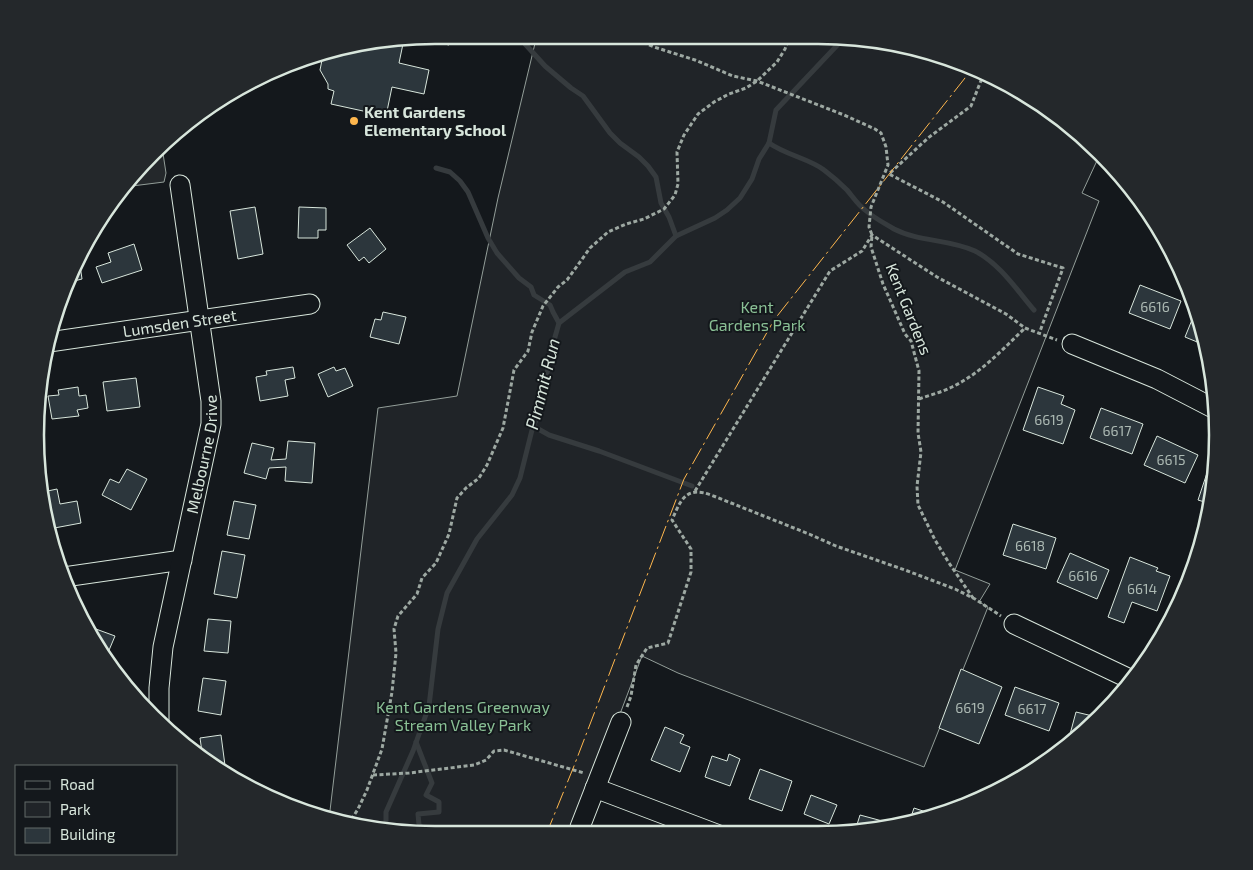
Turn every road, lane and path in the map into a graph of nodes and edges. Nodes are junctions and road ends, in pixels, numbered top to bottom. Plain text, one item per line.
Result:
1 (647, 44) edge
2 (787, 44) edge
3 (981, 80) edge
4 (759, 82) junction
5 (180, 185) dead end
6 (872, 235) junction
7 (310, 304) dead end
8 (200, 320) junction
9 (1025, 328) junction
10 (1039, 334) junction
11 (55, 341) edge
12 (1072, 344) joint
13 (919, 399) junction
14 (1208, 405) edge
15 (695, 492) junction
16 (182, 560) junction
17 (71, 576) edge
18 (973, 598) junction
19 (1014, 624) joint
20 (1125, 677) edge
21 (159, 713) edge
22 (621, 722) joint
23 (373, 775) junction
24 (597, 783) junction
25 (353, 817) edge
26 (581, 826) edge
27 (698, 826) edge

1 - 4 path
2 - 4 path
3 - 10 path
4 - 6 path, Kent Gardens
4 - 23 path
5 - 8 street, Melbourne Drive
6 - 9 path
6 - 13 path, Kent Gardens
6 - 15 path
7 - 8 street, Lumsden Street
8 - 11 street, Lumsden Street
8 - 16 street, Melbourne Drive
9 - 10 path
9 - 13 path
10 - 12 path
12 - 14 street
13 - 18 path, Kent Gardens
15 - 18 path, Kent Gardens
15 - 22 path
16 - 17 street
16 - 21 street, Melbourne Drive
18 - 19 path, Kent Gardens
19 - 20 street
22 - 24 street
23 - 24 path
23 - 25 path
24 - 26 street
24 - 27 street

